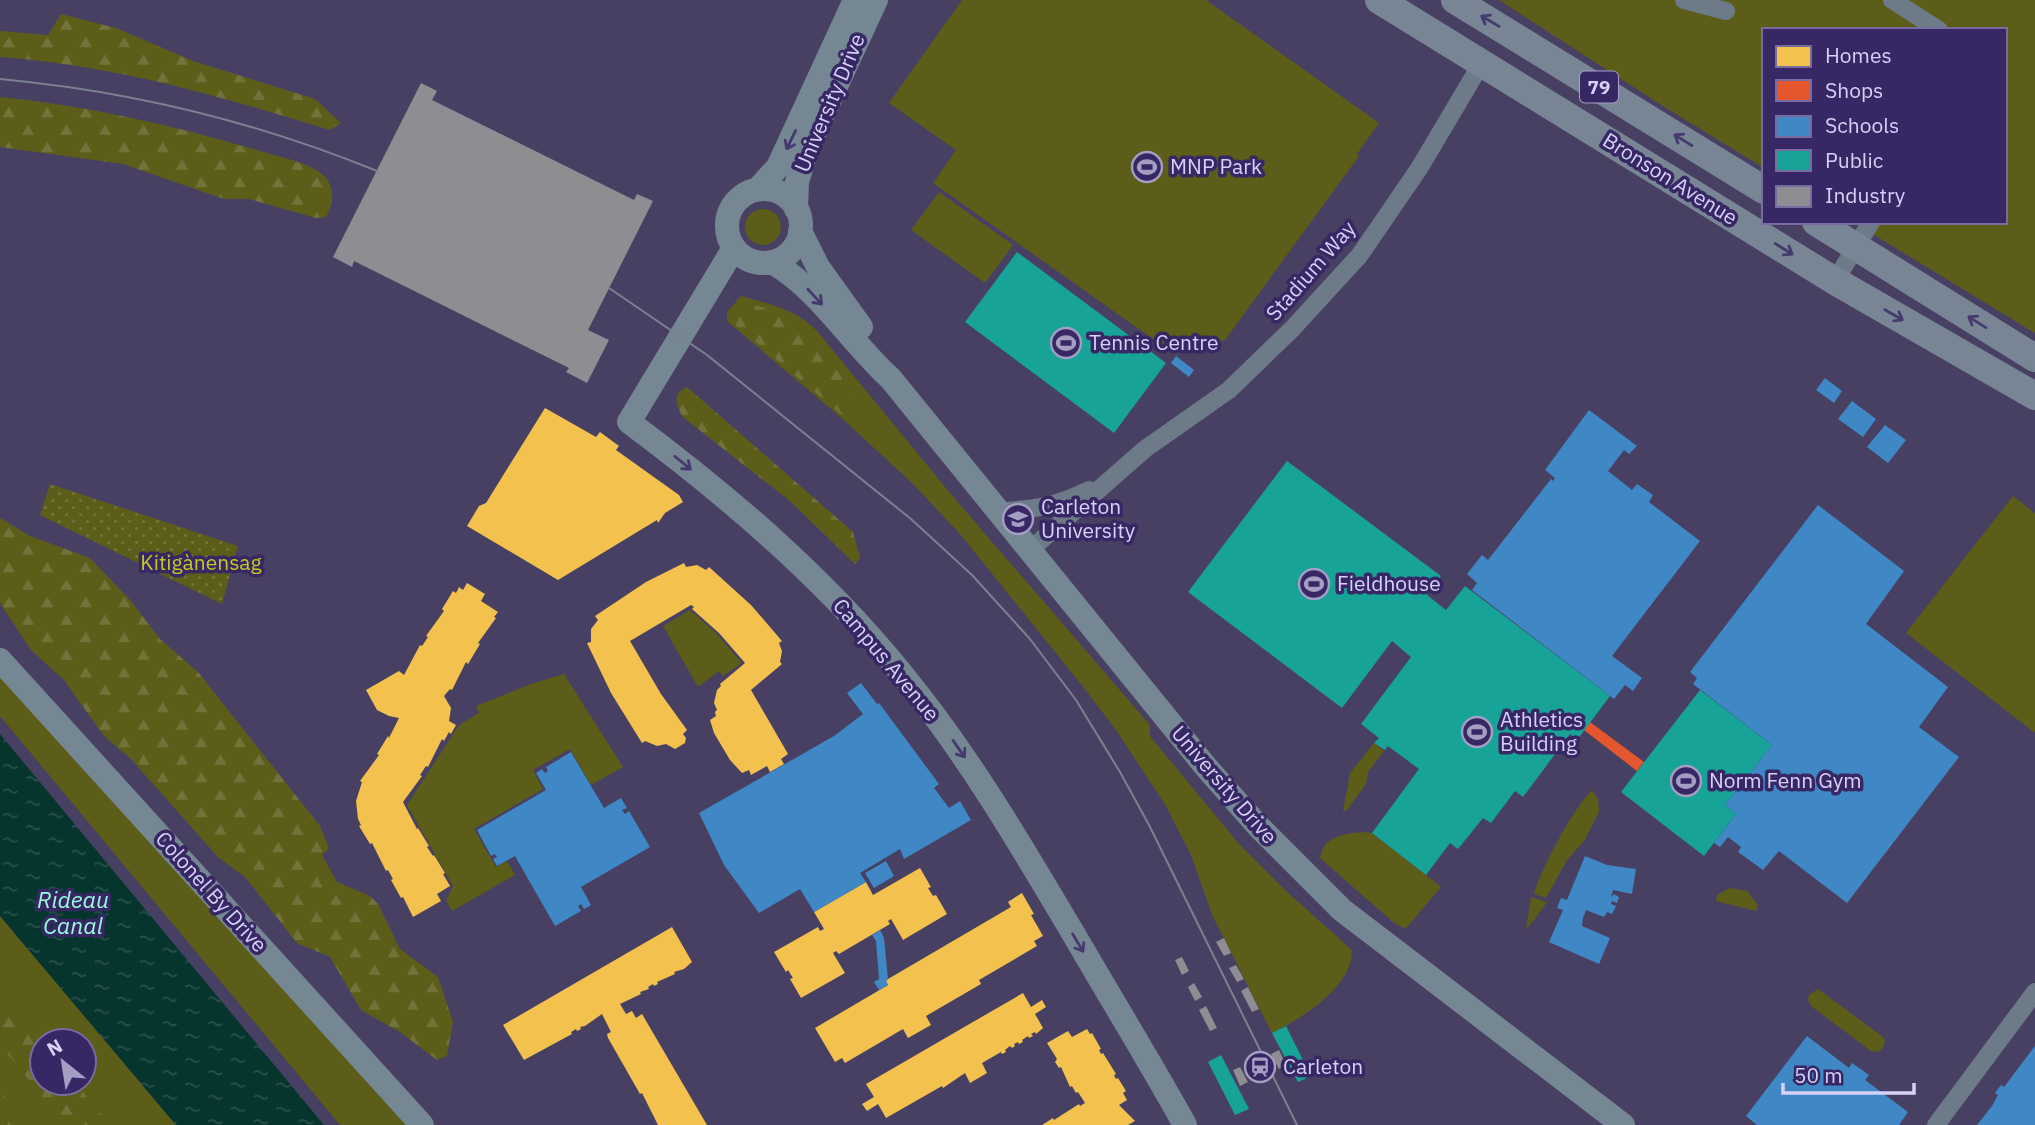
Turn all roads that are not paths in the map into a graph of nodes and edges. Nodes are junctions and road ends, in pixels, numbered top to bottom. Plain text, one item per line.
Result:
1 (855, 0) edge
2 (876, 0) edge
3 (1379, 0) edge
4 (1455, 0) edge
5 (1684, 0) edge
6 (1892, 0) edge
7 (1726, 11) dead end
8 (1936, 28) edge
9 (1481, 64) junction
10 (1762, 189) edge
11 (757, 190) junction
12 (798, 220) junction
13 (1819, 224) edge
14 (1870, 224) edge
15 (1856, 247) junction
16 (734, 248) junction
17 (772, 262) junction
18 (1835, 282) junction
19 (2035, 358) edge
20 (891, 379) junction
21 (2035, 396) edge
22 (1127, 464) junction
23 (998, 511) junction
24 (1030, 550) junction
25 (0, 660) edge
26 (2035, 992) edge
27 (422, 1125) edge
28 (1185, 1125) edge
29 (1623, 1125) edge
30 (1936, 1125) edge

1 -> 11 street, University Drive
2 - 12 street, University Drive
3 - 9 main road, Bronson Avenue / 79
10 -> 4 main road, Bronson Avenue / 79
5 - 7 street
6 - 8 street
9 -> 18 main road, Bronson Avenue / 79
9 - 22 street, Stadium Way
11 - 12 street
11 - 16 street
12 - 17 street
12 - 20 street, University Drive
13 - 15 main road
14 - 15 street
15 - 18 street
19 -> 15 main road
16 - 17 street
16 -> 28 street, Campus Avenue
17 -> 20 street, University Drive
18 -> 21 main road, Bronson Avenue / 79
20 - 23 street, University Drive
22 - 23 street, Stadium Way
22 - 24 street, Stadium Way
23 - 24 street, University Drive
24 - 29 street, University Drive
25 - 27 street, Colonel By Drive
26 - 30 street

